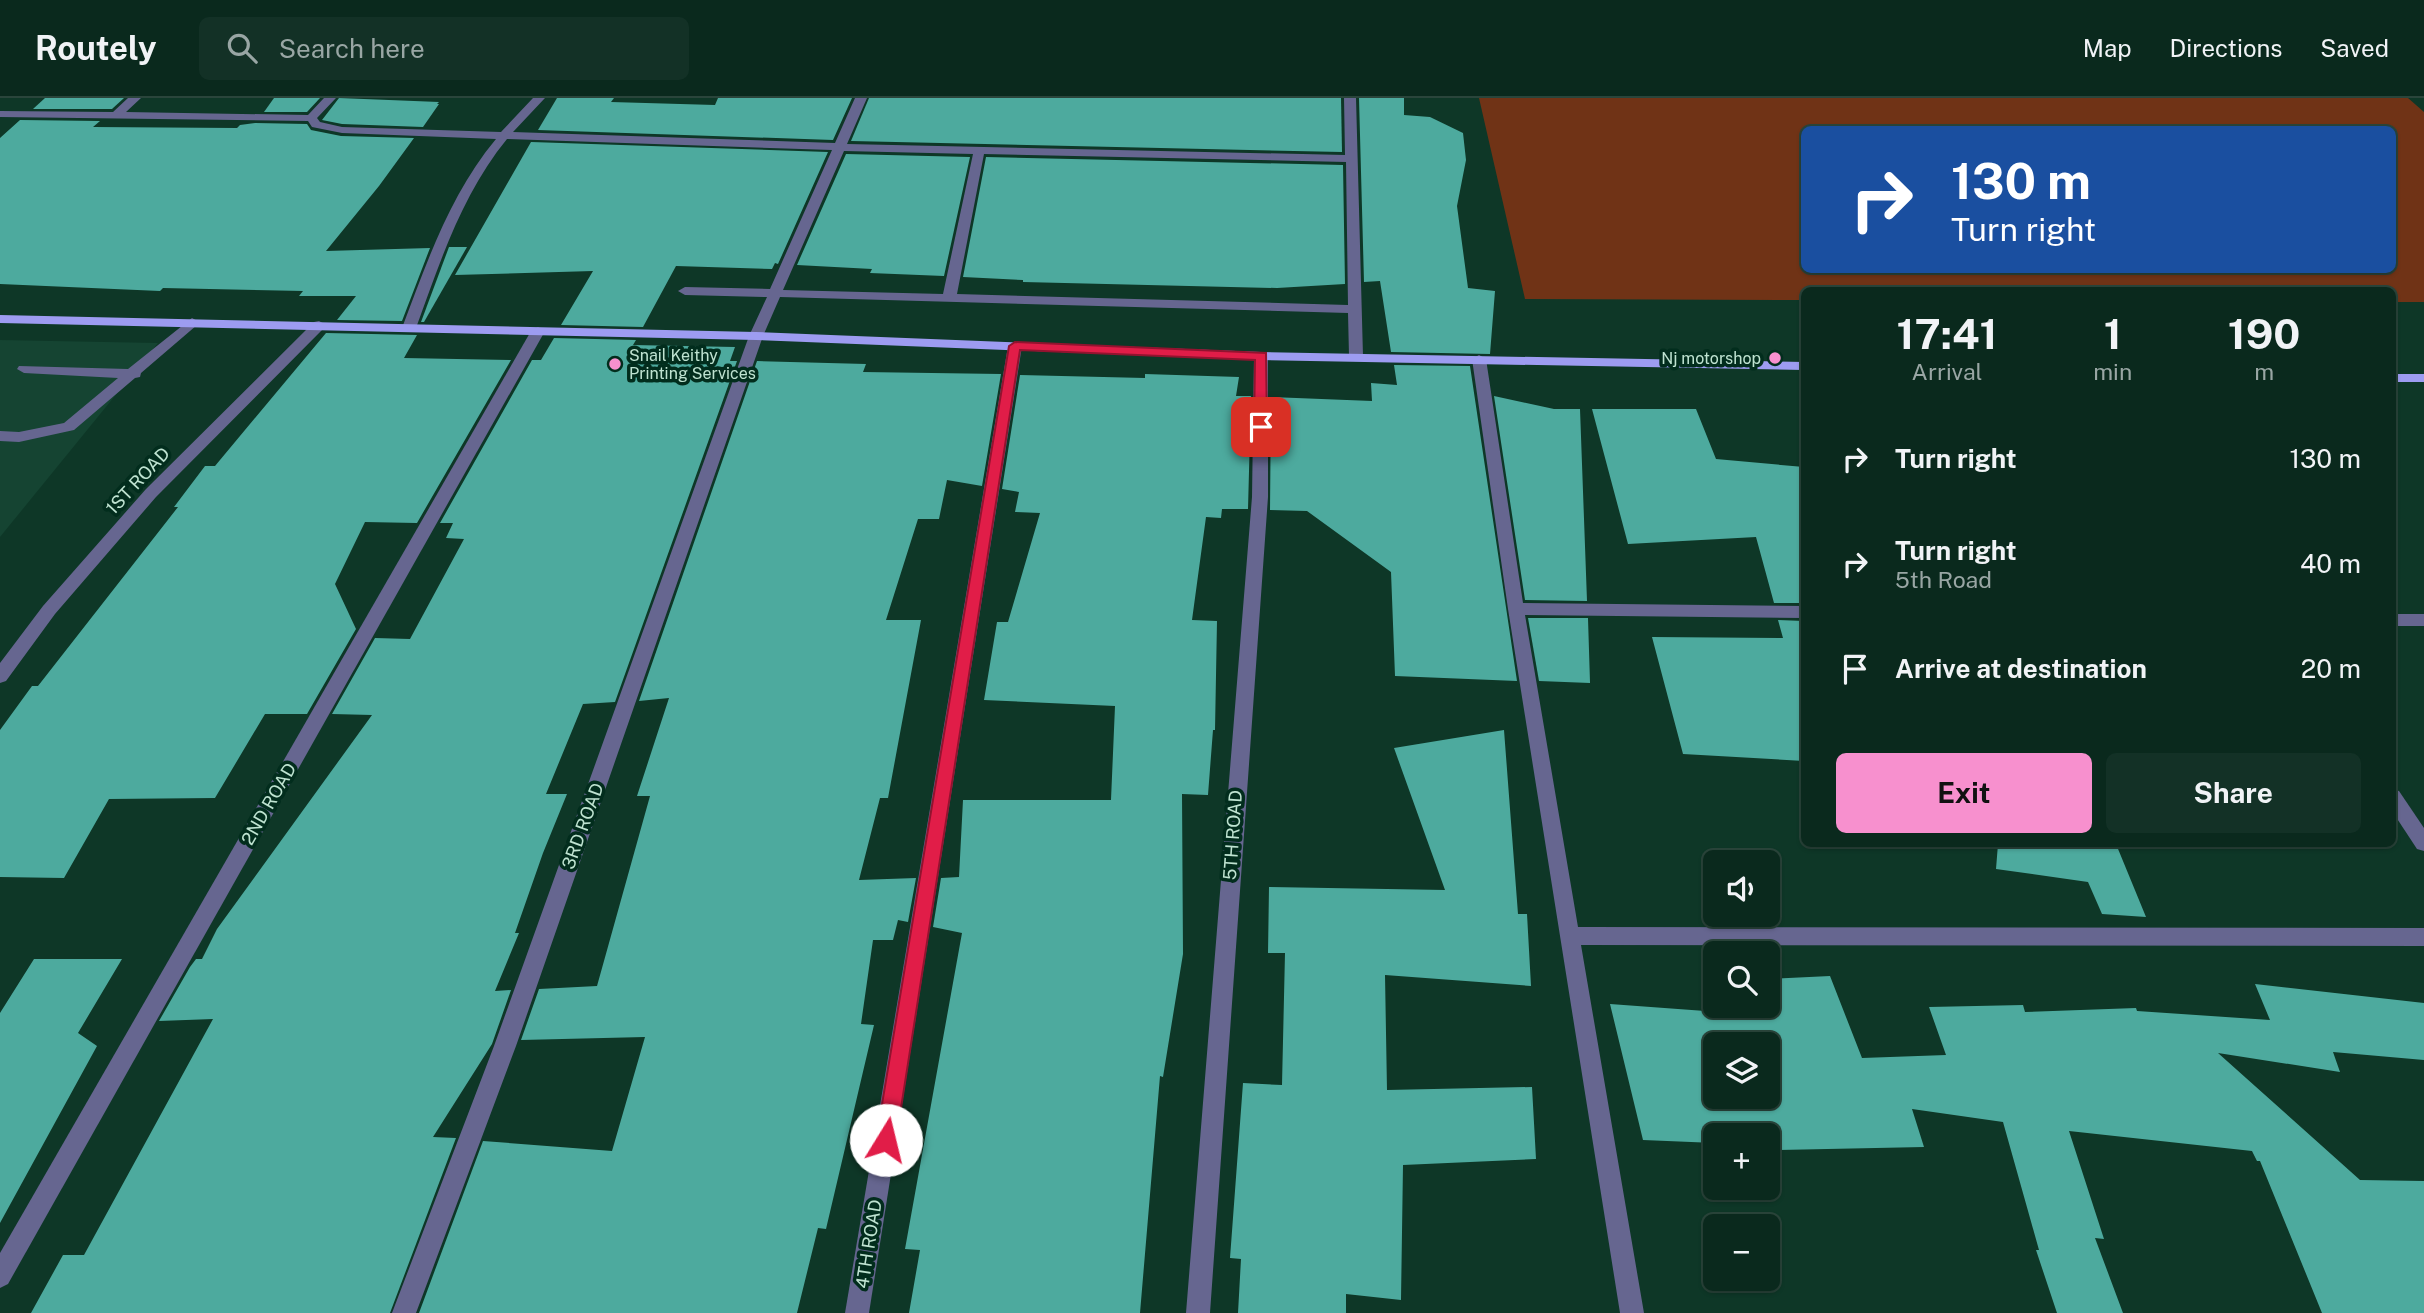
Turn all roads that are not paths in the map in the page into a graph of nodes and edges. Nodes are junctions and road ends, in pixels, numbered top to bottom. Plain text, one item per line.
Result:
1 (135, 98) edge
2 (330, 98) edge
3 (539, 98) edge
4 (861, 98) edge
5 (1350, 98) edge
6 (0, 114) edge
7 (116, 115) junction
8 (311, 118) junction
9 (502, 137) junction
10 (841, 148) junction
11 (979, 151) junction
12 (1351, 159) junction
13 (685, 291) dead end
14 (776, 294) junction
15 (948, 299) junction
16 (1355, 310) junction
17 (0, 319) edge
18 (192, 323) junction
19 (318, 325) junction
20 (409, 328) junction
21 (538, 331) junction
22 (756, 336) junction
23 (1015, 346) junction
24 (1261, 356) junction
25 (1356, 356) junction
26 (1479, 359) junction
27 (1801, 366) edge
28 (23, 369) dead end
29 (135, 374) junction
30 (2396, 378) edge
31 (2424, 378) edge
32 (0, 436) edge
33 (1516, 608) junction
34 (1801, 612) edge
35 (2396, 620) edge
36 (2424, 620) edge
37 (0, 677) edge
38 (2396, 802) edge
39 (2424, 844) edge
40 (1572, 936) junction
41 (2424, 937) edge
42 (0, 1276) edge
43 (404, 1313) edge
44 (858, 1313) edge
45 (1198, 1313) edge
46 (1632, 1313) edge

1 - 7 street
2 - 8 street
3 - 9 street
4 - 10 street, 3RD ROAD
5 - 12 street
6 - 7 street
7 - 8 street
8 - 9 street
9 - 10 street
9 - 20 street
10 - 11 street
10 - 14 street, 3RD ROAD
11 - 12 street
11 - 15 street
12 - 16 street
13 - 14 street
14 - 15 street
14 - 22 street, 3RD ROAD
15 - 16 street
16 - 25 street
17 - 18 main road
18 - 19 main road
18 - 29 street
19 - 20 main road
19 - 37 street, 1ST ROAD
20 - 21 main road
21 - 22 main road
21 - 42 street, 2ND ROAD
22 - 23 main road
22 - 43 street, 3RD ROAD
23 - 24 main road
23 - 44 street, 4TH ROAD
24 - 25 main road
24 - 45 street, 5TH ROAD
25 - 26 main road
26 - 27 main road
26 - 33 street
28 - 29 street
29 - 32 street
30 - 31 main road
33 - 34 street
33 - 40 street
35 - 36 street
38 - 39 street
40 - 41 street
40 - 46 street

